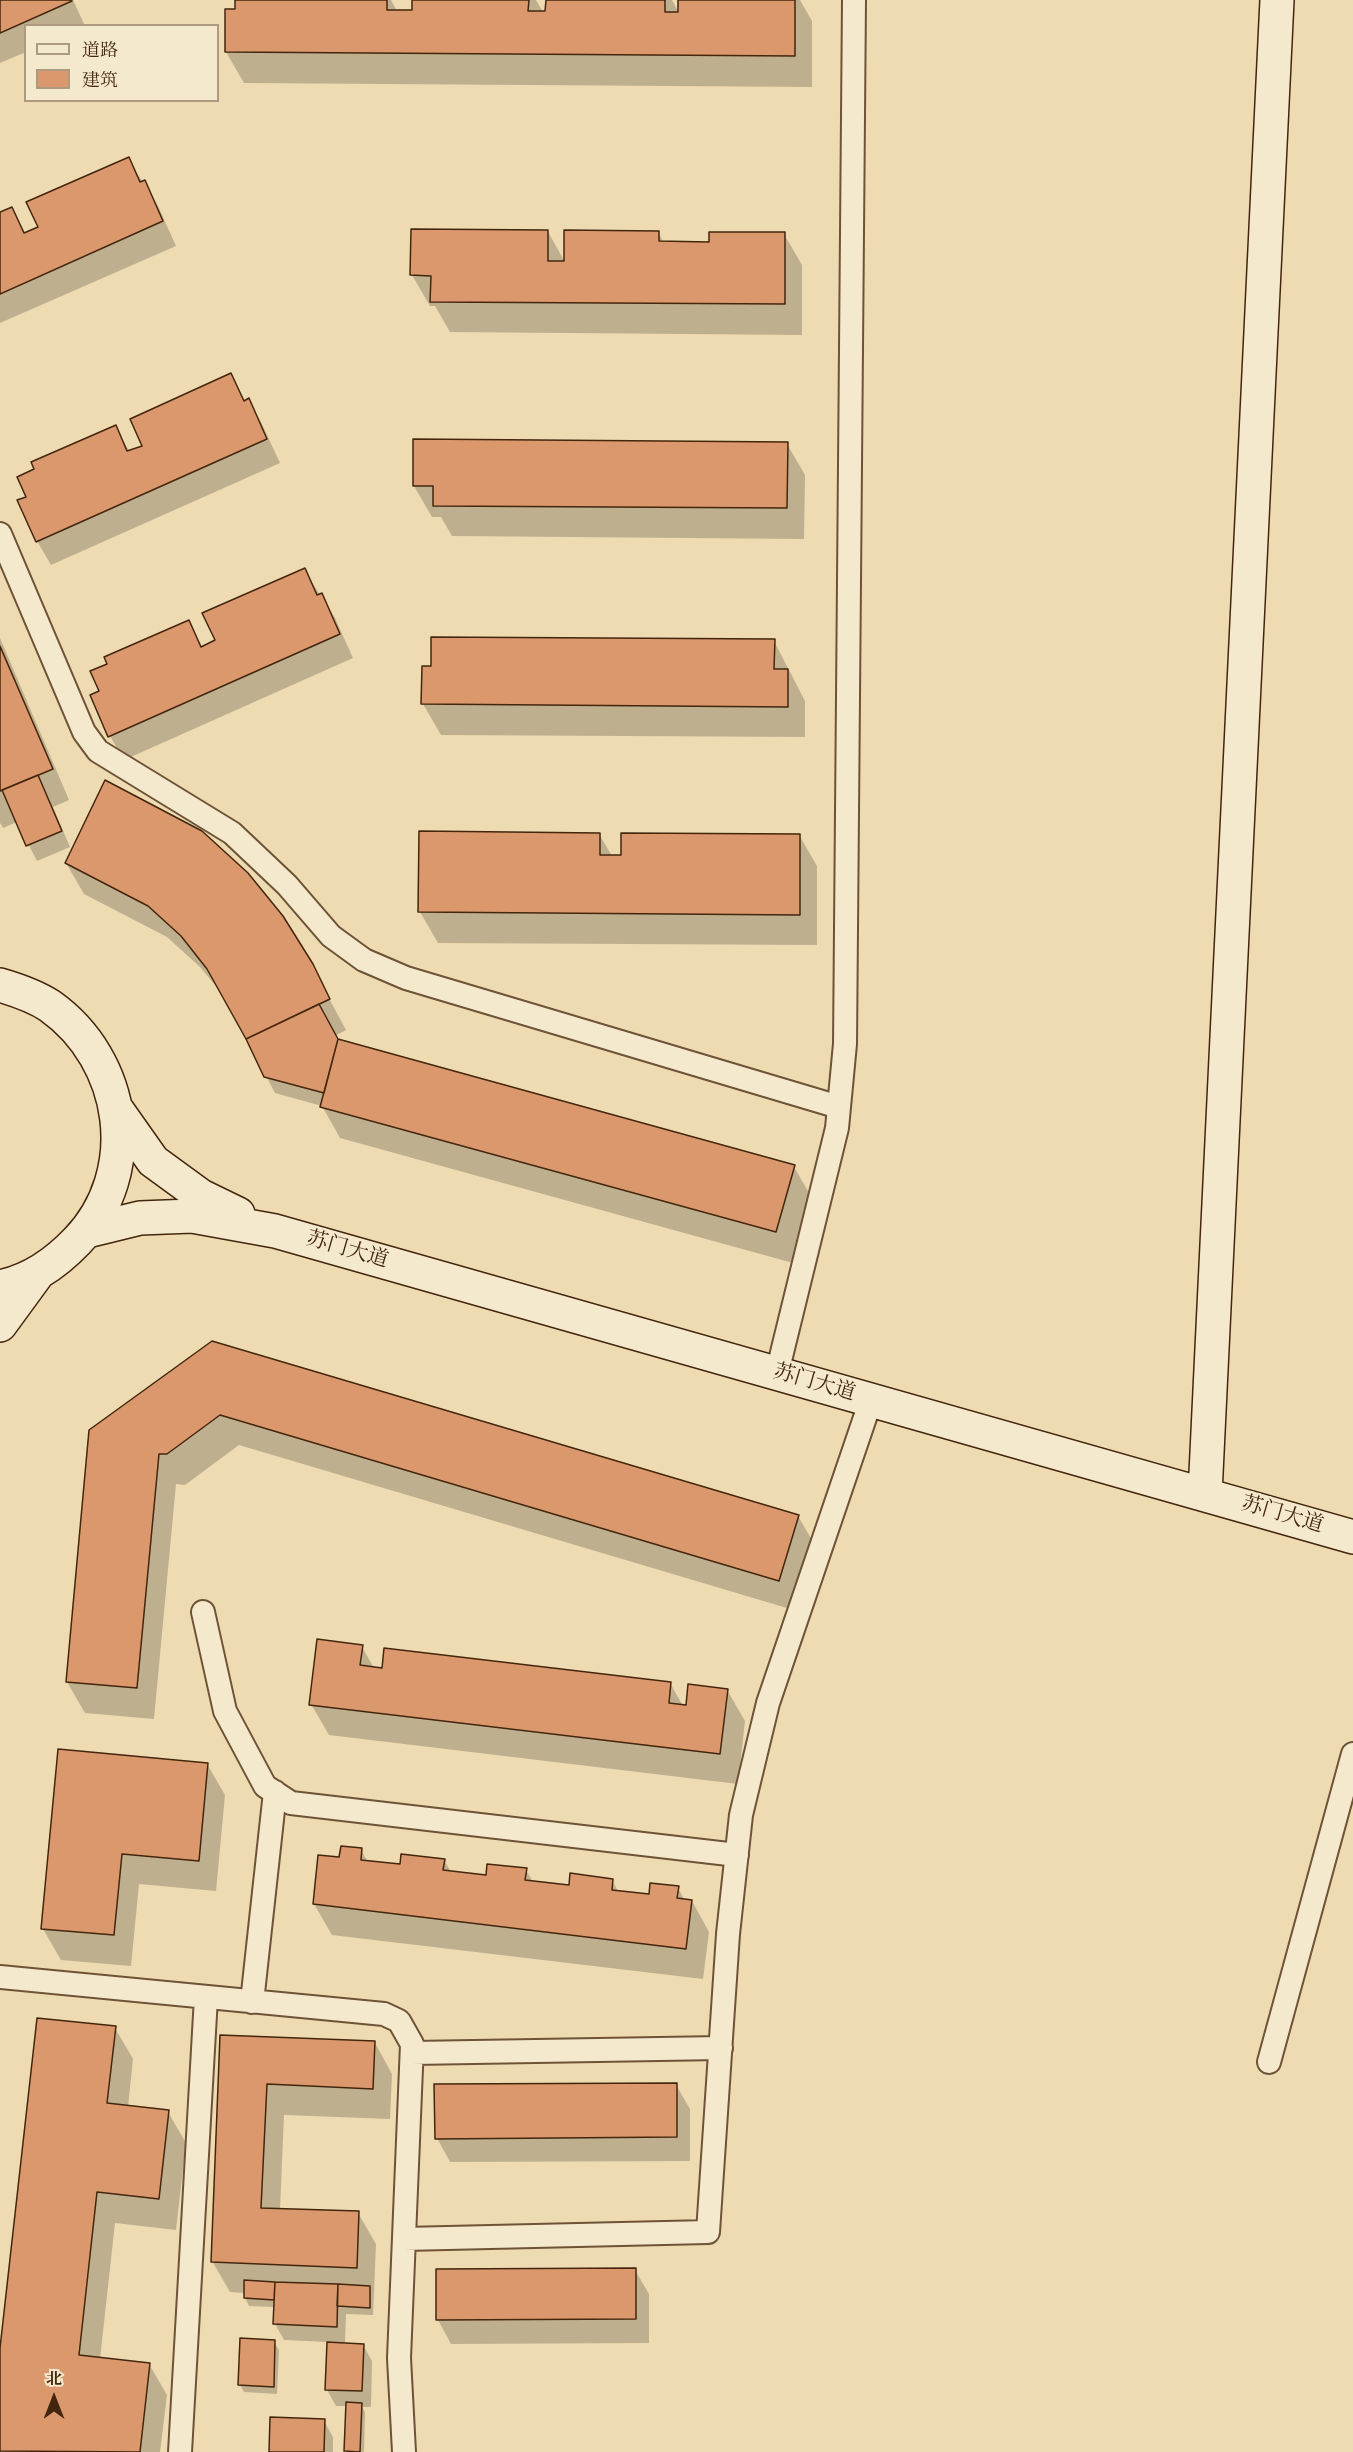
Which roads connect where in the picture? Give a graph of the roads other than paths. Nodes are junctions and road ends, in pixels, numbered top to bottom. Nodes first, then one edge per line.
1 (854, 0) edge
2 (1277, 0) edge
3 (0, 534) edge
4 (7, 984) edge
5 (839, 1107) junction
6 (117, 1110) junction
7 (87, 1231) junction
8 (275, 1231) junction
9 (38, 1273) junction
10 (0, 1287) edge
11 (0, 1324) edge
12 (777, 1373) junction
13 (871, 1400) junction
14 (1205, 1494) junction
15 (1353, 1537) edge
16 (203, 1612) dead end
17 (1353, 1754) edge
18 (275, 1792) junction
19 (737, 1855) junction
20 (0, 1977) edge
21 (206, 1997) junction
22 (252, 2002) junction
23 (722, 2048) junction
24 (412, 2053) junction
25 (1269, 2062) dead end
26 (404, 2239) junction
27 (180, 2452) edge
28 (404, 2452) edge

1 - 5 lane
2 - 14 main road
3 - 5 lane
4 - 6 main road
5 - 12 lane
6 - 7 main road
6 - 8 main road
7 - 8 main road
7 - 9 main road
8 - 12 main road, 苏门大道
9 - 10 main road
9 - 11 main road
12 - 13 main road, 苏门大道
13 - 14 main road, 苏门大道
13 - 19 lane
14 - 15 main road, 苏门大道
16 - 18 lane
17 - 25 lane
18 - 19 lane
18 - 22 lane
19 - 23 lane
20 - 21 lane
21 - 22 lane
21 - 27 lane
22 - 24 lane
23 - 24 lane
23 - 26 lane
24 - 26 lane
26 - 28 lane

